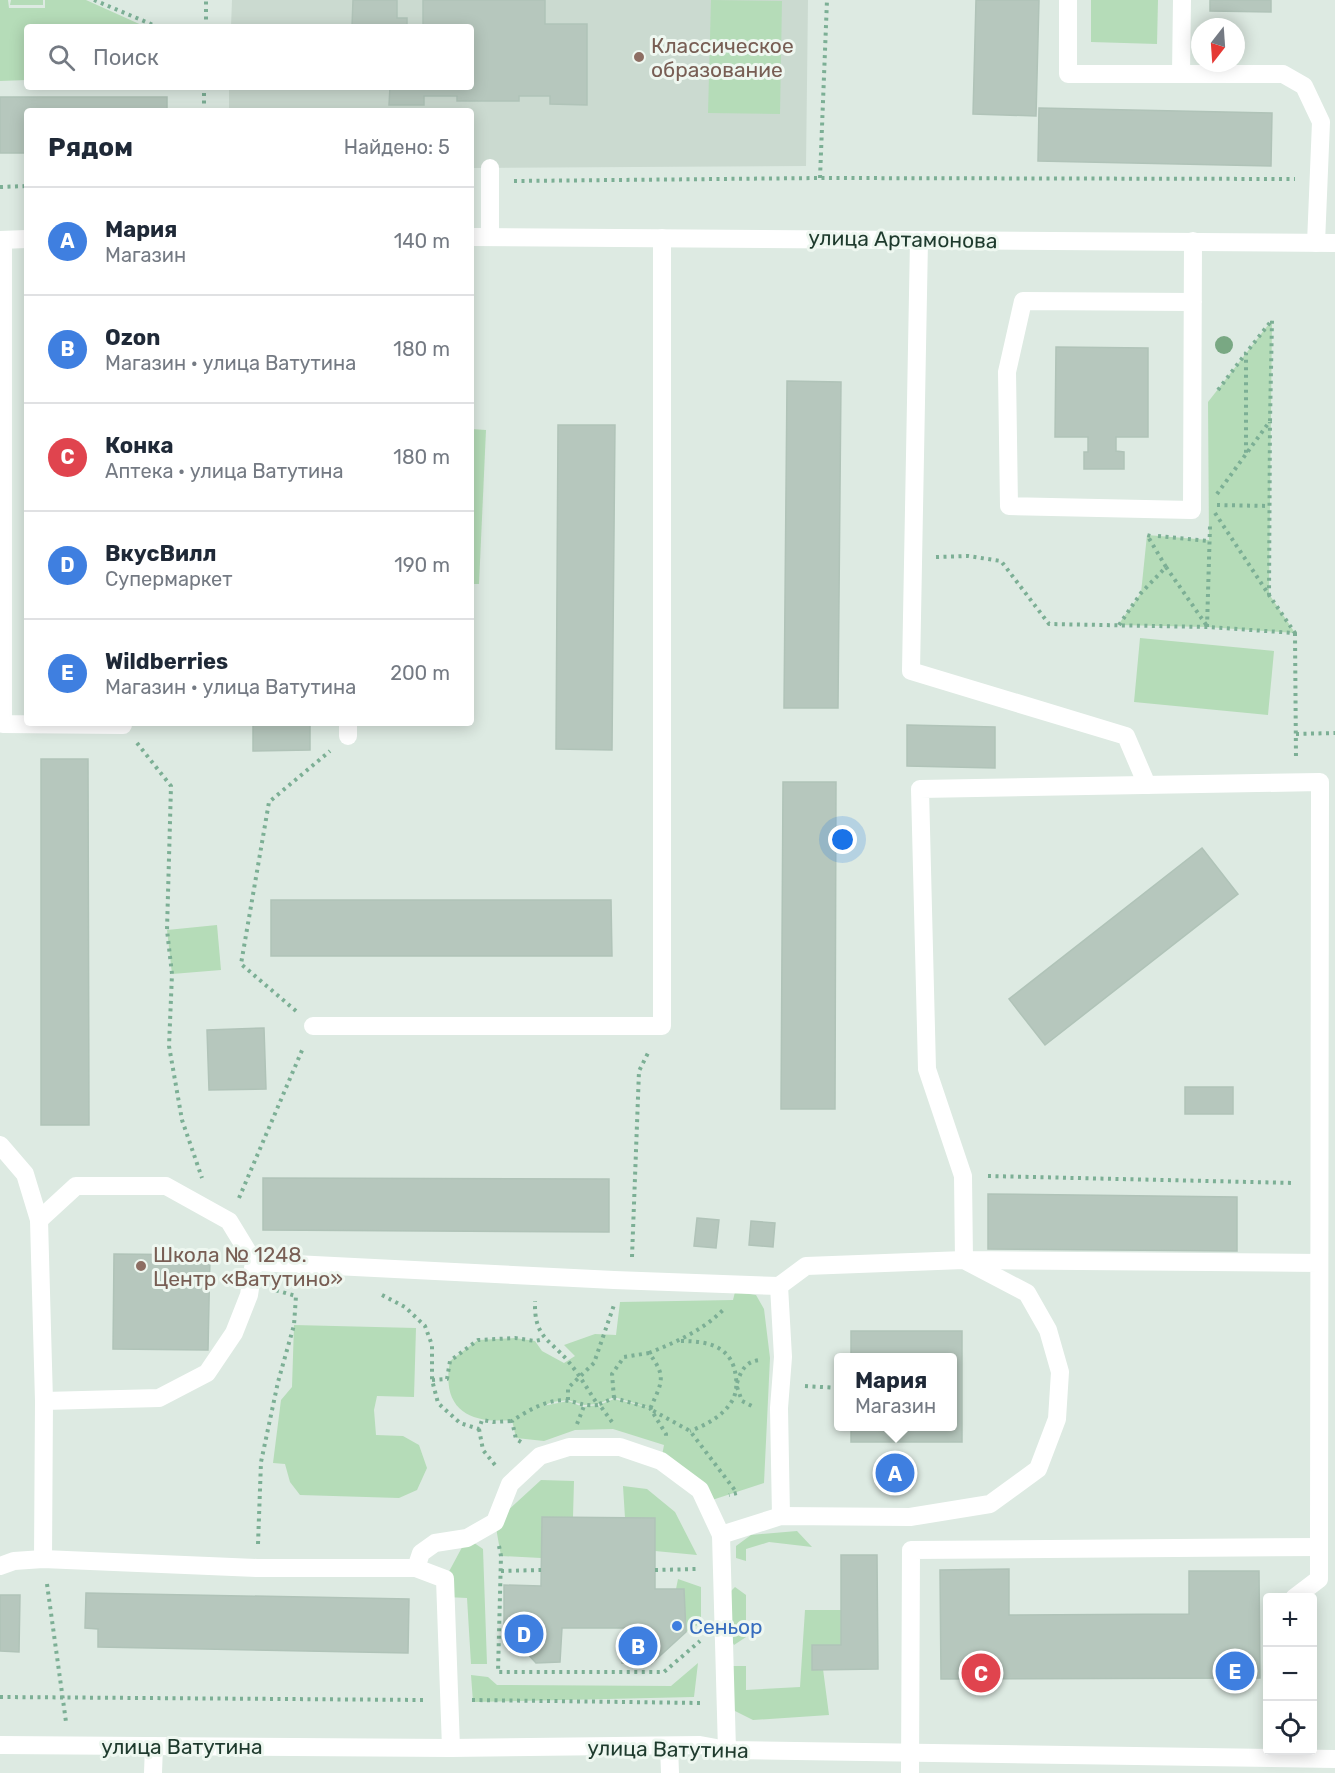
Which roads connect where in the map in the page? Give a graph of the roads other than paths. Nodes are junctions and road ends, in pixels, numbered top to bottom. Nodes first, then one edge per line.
1 (1068, 0) edge
2 (1182, 0) edge
3 (1181, 74) junction
4 (490, 175) road end
5 (474, 237) edge
6 (490, 237) junction
7 (662, 238) junction
8 (24, 239) edge
9 (2, 240) edge
10 (919, 240) junction
11 (1193, 241) junction
12 (1316, 243) junction
13 (1335, 243) edge
14 (1193, 302) junction
15 (2, 425) edge
16 (24, 724) edge
17 (1147, 785) junction
18 (313, 1026) road end
19 (0, 1145) edge
20 (39, 1220) junction
21 (964, 1260) junction
22 (254, 1262) junction
23 (1320, 1263) junction
24 (778, 1286) junction
25 (44, 1401) junction
26 (781, 1516) junction
27 (910, 1517) junction
28 (721, 1535) junction
29 (1319, 1547) junction
30 (911, 1550) junction
31 (43, 1559) junction
32 (0, 1566) edge
33 (416, 1568) junction
34 (1327, 1579) edge
35 (1303, 1593) edge
36 (0, 1745) edge
37 (154, 1746) junction
38 (669, 1746) junction
39 (451, 1748) junction
40 (728, 1750) junction
41 (910, 1753) junction
42 (1335, 1759) edge
43 (1284, 1761) edge
44 (153, 1773) edge
45 (670, 1773) edge
46 (910, 1773) edge

1 - 3 street
2 - 3 street
3 - 12 street
4 - 6 street
5 - 6 street, улица Артамонова
6 - 7 street, улица Артамонова
7 - 10 street, улица Артамонова
7 - 18 street
8 - 9 street
9 - 15 street
10 - 11 street, улица Артамонова
10 - 17 street
11 - 12 street, улица Артамонова
11 - 14 street
12 - 13 street, улица Артамонова
14 - 14 street
15 - 16 street
17 - 21 street
17 - 23 street
19 - 20 street
20 - 22 street
20 - 25 street
21 - 23 street
21 - 24 street
21 - 27 street
22 - 24 street
22 - 25 street
23 - 29 street
24 - 26 street
25 - 31 street
26 - 27 street
26 - 28 street
27 - 30 street
28 - 33 street
28 - 40 street
29 - 30 street
29 - 34 street
30 - 41 street
31 - 32 street
31 - 33 street
33 - 39 street
34 - 35 street
36 - 37 street, улица Ватутина
37 - 39 street, улица Ватутина
37 - 44 street
38 - 39 street, улица Ватутина
38 - 40 street, улица Ватутина
38 - 45 street
40 - 41 street, улица Ватутина
41 - 43 street, улица Ватутина
41 - 46 street
42 - 43 street, улица Ватутина

